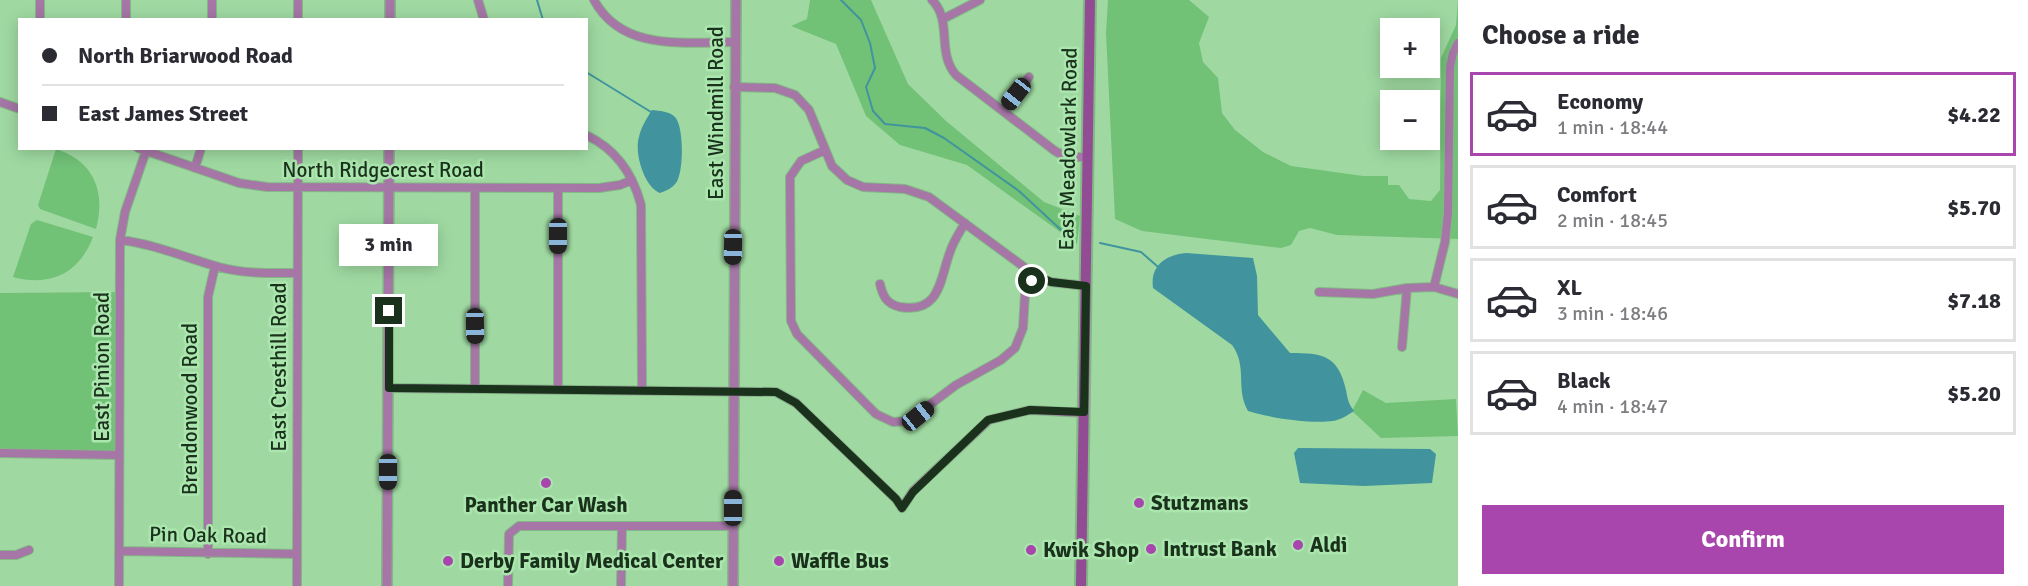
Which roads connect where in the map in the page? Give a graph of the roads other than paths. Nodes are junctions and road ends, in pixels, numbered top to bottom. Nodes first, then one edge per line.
1 (40, 0) edge
2 (126, 0) edge
3 (212, 0) edge
4 (298, 0) edge
5 (390, 0) edge
6 (478, 0) edge
7 (594, 0) edge
8 (736, 0) edge
9 (932, 0) edge
10 (980, 0) edge
11 (1090, 0) edge
12 (40, 18) edge
13 (126, 18) edge
14 (212, 18) edge
15 (298, 18) edge
16 (390, 18) edge
17 (483, 18) edge
18 (943, 19) junction
19 (734, 42) junction
20 (1458, 43) edge
21 (1029, 77) dead end
22 (734, 87) junction
23 (0, 102) edge
24 (18, 108) edge
25 (1003, 111) junction
26 (588, 136) edge
27 (142, 150) edge
28 (200, 150) edge
29 (298, 150) edge
30 (389, 150) edge
31 (825, 150) junction
32 (1088, 157) junction
33 (195, 168) junction
34 (632, 180) junction
35 (298, 188) junction
36 (389, 188) junction
37 (475, 188) junction
38 (558, 188) junction
39 (965, 223) junction
40 (120, 240) junction
41 (215, 266) junction
42 (297, 273) junction
43 (1035, 275) junction
44 (880, 284) dead end
45 (1086, 286) junction
46 (1434, 287) junction
47 (1407, 288) junction
48 (1319, 292) dead end
49 (1458, 294) edge
50 (1402, 347) dead end
51 (389, 388) junction
52 (475, 388) junction
53 (558, 388) junction
54 (642, 388) junction
55 (733, 390) junction
56 (1084, 412) junction
57 (0, 453) edge
58 (119, 455) junction
59 (621, 526) junction
60 (733, 526) junction
61 (29, 550) dead end
62 (120, 551) junction
63 (208, 554) junction
64 (297, 554) junction
65 (0, 555) edge
66 (119, 586) edge
67 (297, 586) edge
68 (387, 586) edge
69 (508, 586) edge
70 (621, 586) edge
71 (733, 586) edge
72 (1081, 586) edge

1 - 12 street
2 - 13 street
3 - 14 street
4 - 15 street
5 - 16 street
6 - 17 street
7 - 19 street
8 - 19 street, East Windmill Road
9 - 18 street
10 - 18 street
11 - 32 main road, East Meadowlark Road
18 - 25 street
19 - 22 street, East Windmill Road
20 - 46 street
21 - 25 street
22 - 31 street
22 - 55 street, East Windmill Road
23 - 24 street
25 - 32 street
26 - 34 street
27 - 33 street, North Ridgecrest Road
27 - 40 street, East Pinion Road
28 - 33 street
29 - 35 street, East Cresthill Road
30 - 36 street
31 - 39 street
31 - 43 street
32 - 45 main road, East Meadowlark Road
33 - 35 street, North Ridgecrest Road
34 - 38 street, North Ridgecrest Road
34 - 54 street
35 - 36 street, North Ridgecrest Road
35 - 42 street, East Cresthill Road
36 - 37 street, North Ridgecrest Road
36 - 51 street
37 - 38 street, North Ridgecrest Road
37 - 52 street
38 - 53 street
39 - 43 street
39 - 44 street
40 - 41 street
40 - 58 street, East Pinion Road
41 - 42 street
41 - 63 street, Brendonwood Road
42 - 64 street, East Cresthill Road
43 - 45 street
45 - 56 main road, East Meadowlark Road
46 - 47 street
46 - 49 street
47 - 48 street
47 - 50 street
51 - 52 street
51 - 68 street
52 - 53 street
53 - 54 street
54 - 55 street
55 - 56 street
55 - 60 street, East Windmill Road
56 - 72 main road, East Meadowlark Road
57 - 58 street
58 - 62 street, East Pinion Road
59 - 60 street
59 - 69 street
59 - 70 street
60 - 71 street, East Windmill Road
61 - 65 street
62 - 63 street, Pin Oak Road
62 - 66 street, East Pinion Road
63 - 64 street, Pin Oak Road
64 - 67 street, East Cresthill Road

